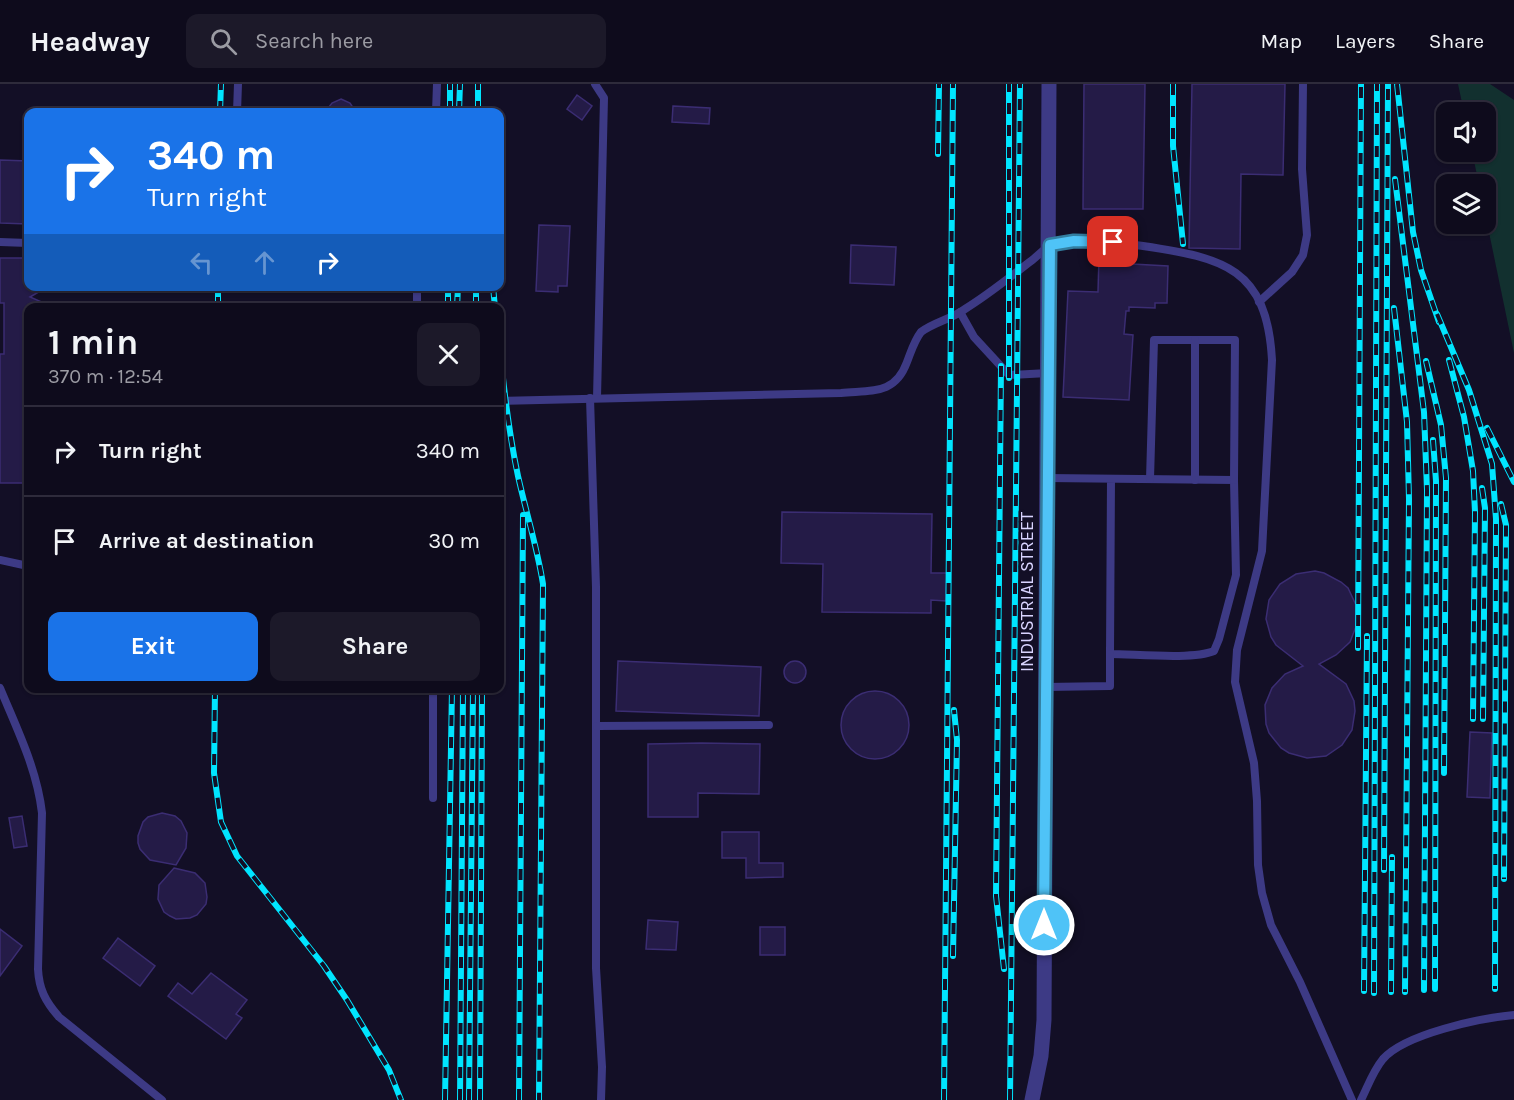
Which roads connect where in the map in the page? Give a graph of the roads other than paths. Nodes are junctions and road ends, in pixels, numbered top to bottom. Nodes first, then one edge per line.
1 (238, 84) edge
2 (437, 84) edge
3 (595, 84) edge
4 (1050, 84) edge
5 (1303, 84) edge
6 (237, 108) edge
7 (436, 108) edge
8 (0, 242) edge
9 (24, 243) edge
10 (1050, 245) junction
11 (1259, 302) junction
12 (960, 312) junction
13 (1195, 340) junction
14 (1048, 373) junction
15 (594, 398) junction
16 (504, 401) edge
17 (1047, 478) junction
18 (1111, 479) junction
19 (1150, 479) junction
20 (1195, 480) junction
21 (1234, 480) junction
22 (0, 560) edge
23 (24, 565) edge
24 (1110, 654) junction
25 (1046, 687) junction
26 (0, 688) edge
27 (434, 693) edge
28 (769, 725) dead end
29 (597, 726) junction
30 (433, 798) dead end
31 (1514, 1014) edge
32 (162, 1100) edge
33 (601, 1100) edge
34 (1032, 1100) edge
35 (1352, 1100) edge
36 (1361, 1100) edge

1 - 6 lane
2 - 7 lane
3 - 15 lane
4 - 10 street, INDUSTRIAL STREET
5 - 11 lane
8 - 9 lane
10 - 11 lane
10 - 12 lane
10 - 14 street, INDUSTRIAL STREET
11 - 35 lane
12 - 14 lane
12 - 15 lane
13 - 19 lane
13 - 20 lane
13 - 21 lane
14 - 17 street, INDUSTRIAL STREET
15 - 16 lane
15 - 29 lane
17 - 18 lane
17 - 25 street, INDUSTRIAL STREET
18 - 19 lane
18 - 24 lane
19 - 20 lane
20 - 21 lane
21 - 24 lane
22 - 23 lane
24 - 25 lane
25 - 34 street, INDUSTRIAL STREET
26 - 32 lane
27 - 30 lane
28 - 29 lane
29 - 33 lane
31 - 36 lane

